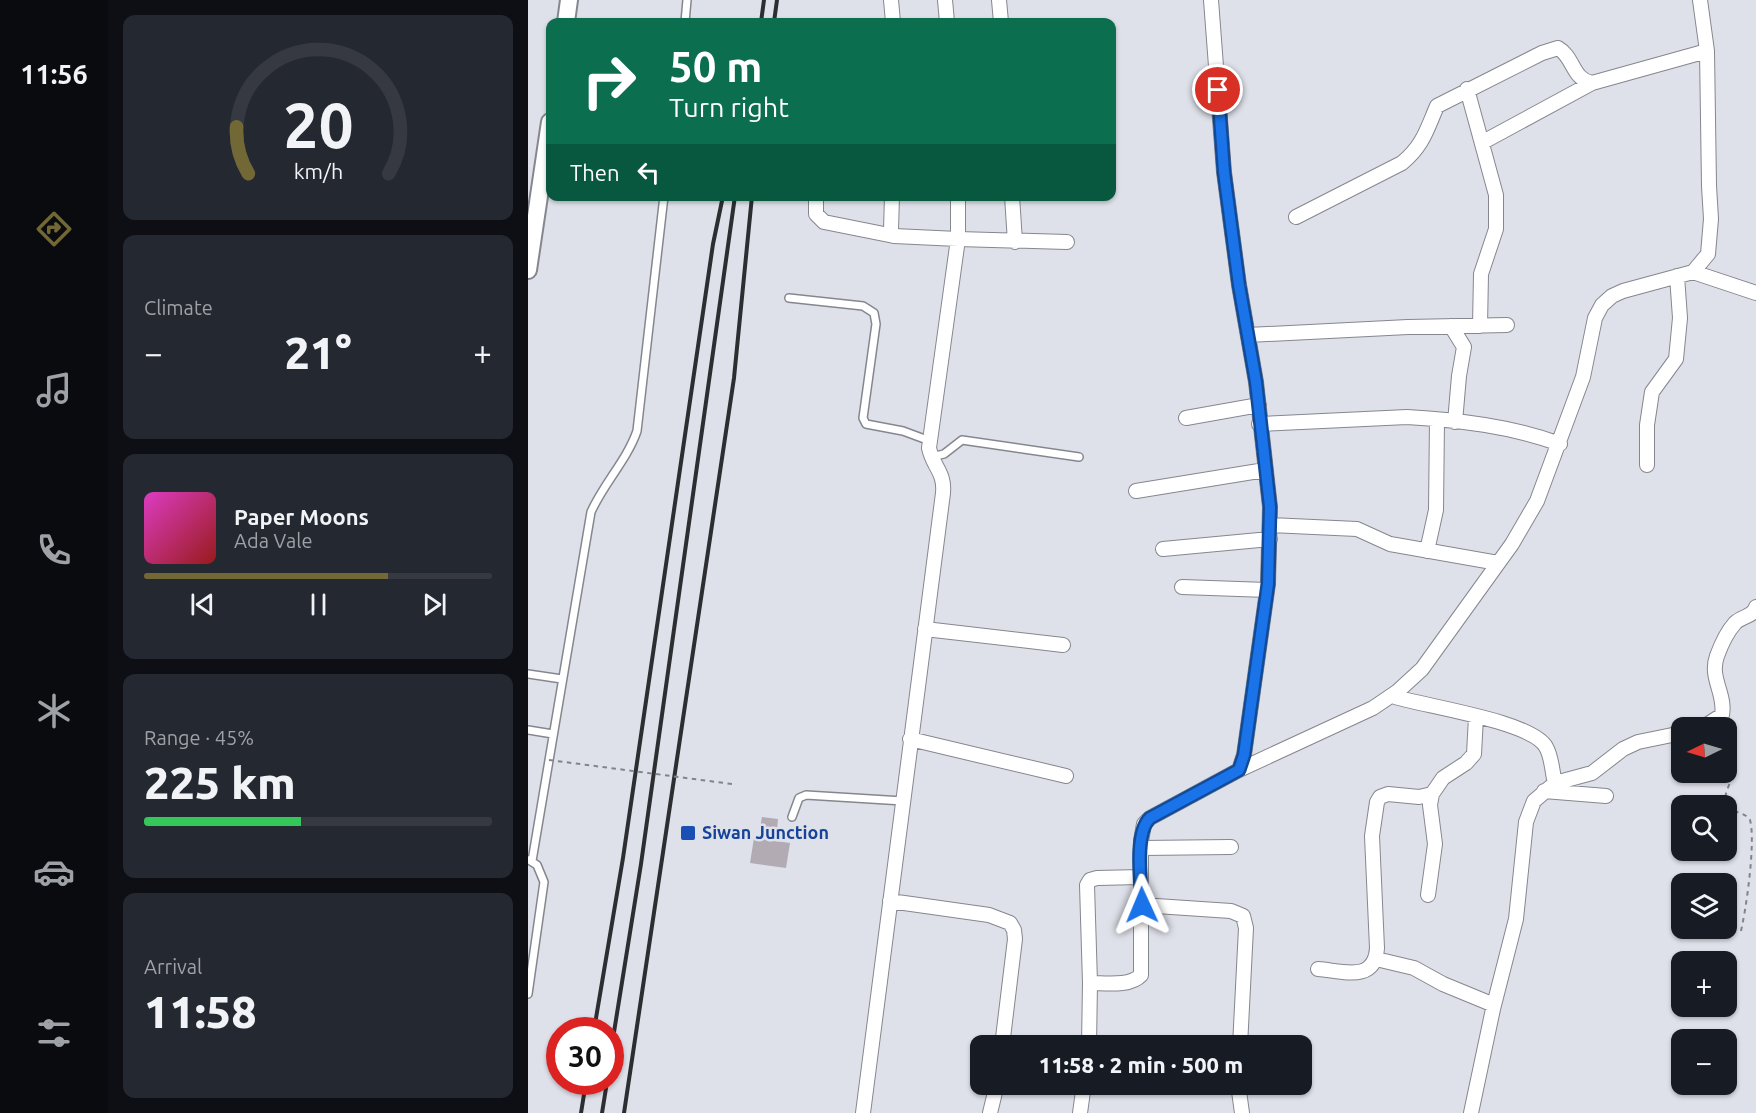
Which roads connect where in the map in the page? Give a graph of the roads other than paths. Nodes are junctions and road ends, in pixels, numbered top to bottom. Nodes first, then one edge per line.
1 (569, 0) edge
2 (687, 0) edge
3 (891, 0) edge
4 (945, 0) edge
5 (999, 0) edge
6 (1211, 0) edge
7 (1700, 0) edge
8 (567, 18) edge
9 (685, 18) edge
10 (892, 18) edge
11 (947, 18) edge
12 (1001, 18) edge
13 (1707, 51) junction
14 (1592, 83) junction
15 (1467, 89) junction
16 (1483, 141) junction
17 (546, 145) edge
18 (663, 201) edge
19 (816, 201) edge
20 (892, 201) edge
21 (958, 201) edge
22 (1012, 201) edge
23 (1296, 217) dead end
24 (894, 236) junction
25 (530, 238) edge
26 (958, 239) junction
27 (1015, 242) junction
28 (1067, 242) dead end
29 (528, 270) edge
30 (1693, 272) junction
31 (1677, 276) junction
32 (1756, 293) edge
33 (789, 298) dead end
34 (1451, 326) junction
35 (1480, 326) junction
36 (1506, 326) dead end
37 (1248, 335) junction
38 (1259, 405) junction
39 (1186, 418) dead end
40 (1437, 420) junction
41 (1455, 422) junction
42 (1259, 424) junction
43 (930, 441) junction
44 (1560, 444) junction
45 (931, 457) junction
46 (1079, 457) dead end
47 (1647, 465) dead end
48 (1265, 470) junction
49 (1136, 491) dead end
50 (1270, 532) junction
51 (1164, 549) dead end
52 (1427, 551) junction
53 (1498, 563) junction
54 (1182, 587) dead end
55 (1267, 590) junction
56 (1756, 607) edge
57 (925, 629) junction
58 (1063, 645) dead end
59 (528, 674) edge
60 (561, 679) junction
61 (1392, 696) junction
62 (1476, 717) junction
63 (1719, 717) edge
64 (528, 730) edge
65 (553, 734) junction
66 (1671, 735) edge
67 (910, 739) junction
68 (1239, 770) junction
69 (1066, 776) dead end
70 (1549, 787) junction
71 (1432, 794) junction
72 (1606, 796) dead end
73 (903, 801) junction
74 (792, 817) dead end
75 (1231, 847) dead end
76 (1141, 849) junction
77 (530, 860) edge
78 (1141, 877) junction
79 (1428, 895) dead end
80 (890, 901) junction
81 (1142, 905) junction
82 (1376, 959) junction
83 (1318, 969) dead end
84 (1090, 983) junction
85 (528, 994) edge
86 (1494, 1005) junction
87 (1003, 1035) edge
88 (1089, 1035) edge
89 (1241, 1035) edge
90 (994, 1095) edge
91 (1082, 1095) edge
92 (1240, 1095) edge
93 (863, 1113) edge
94 (990, 1113) edge
95 (1080, 1113) edge
96 (1242, 1113) edge
97 (1471, 1113) edge

1 - 8 street
2 - 9 lane
3 - 10 street
4 - 11 street
5 - 12 street
6 - 37 street
7 - 13 street
13 - 14 street
13 - 30 street
14 - 15 street
14 - 16 street
15 - 16 street
15 - 23 street
16 - 35 street
17 - 25 street
18 - 60 lane
19 - 24 street
20 - 24 street
21 - 26 street
22 - 27 street
24 - 26 street
25 - 29 street
26 - 27 street
26 - 43 street
27 - 28 street
30 - 31 street
30 - 32 street
31 - 44 street
31 - 47 street
33 - 43 lane
34 - 35 street
34 - 37 street
34 - 41 street
35 - 36 street
37 - 38 street
38 - 39 street
38 - 42 street
40 - 41 street
40 - 42 street
40 - 52 street
41 - 44 street
42 - 48 street
43 - 45 street
44 - 53 street
45 - 46 lane
45 - 57 street
48 - 49 street
48 - 50 street
50 - 51 street
50 - 52 street
50 - 55 street
52 - 53 street
53 - 61 street
54 - 55 street
55 - 68 street
56 - 63 street
57 - 58 street
57 - 67 street
59 - 60 lane
60 - 65 lane
61 - 62 street
61 - 68 street
62 - 70 street
62 - 71 street
64 - 65 lane
65 - 77 lane
66 - 70 street
67 - 69 street
67 - 73 street
68 - 76 street
70 - 72 street
70 - 86 street
71 - 79 street
71 - 82 street
73 - 74 lane
73 - 80 street
75 - 76 street
76 - 78 street
77 - 85 lane
78 - 81 street
78 - 84 street
80 - 87 street
80 - 93 street
81 - 84 street
81 - 89 street
82 - 83 street
82 - 86 street
84 - 88 street
86 - 97 street
90 - 94 street
91 - 95 street
92 - 96 street

